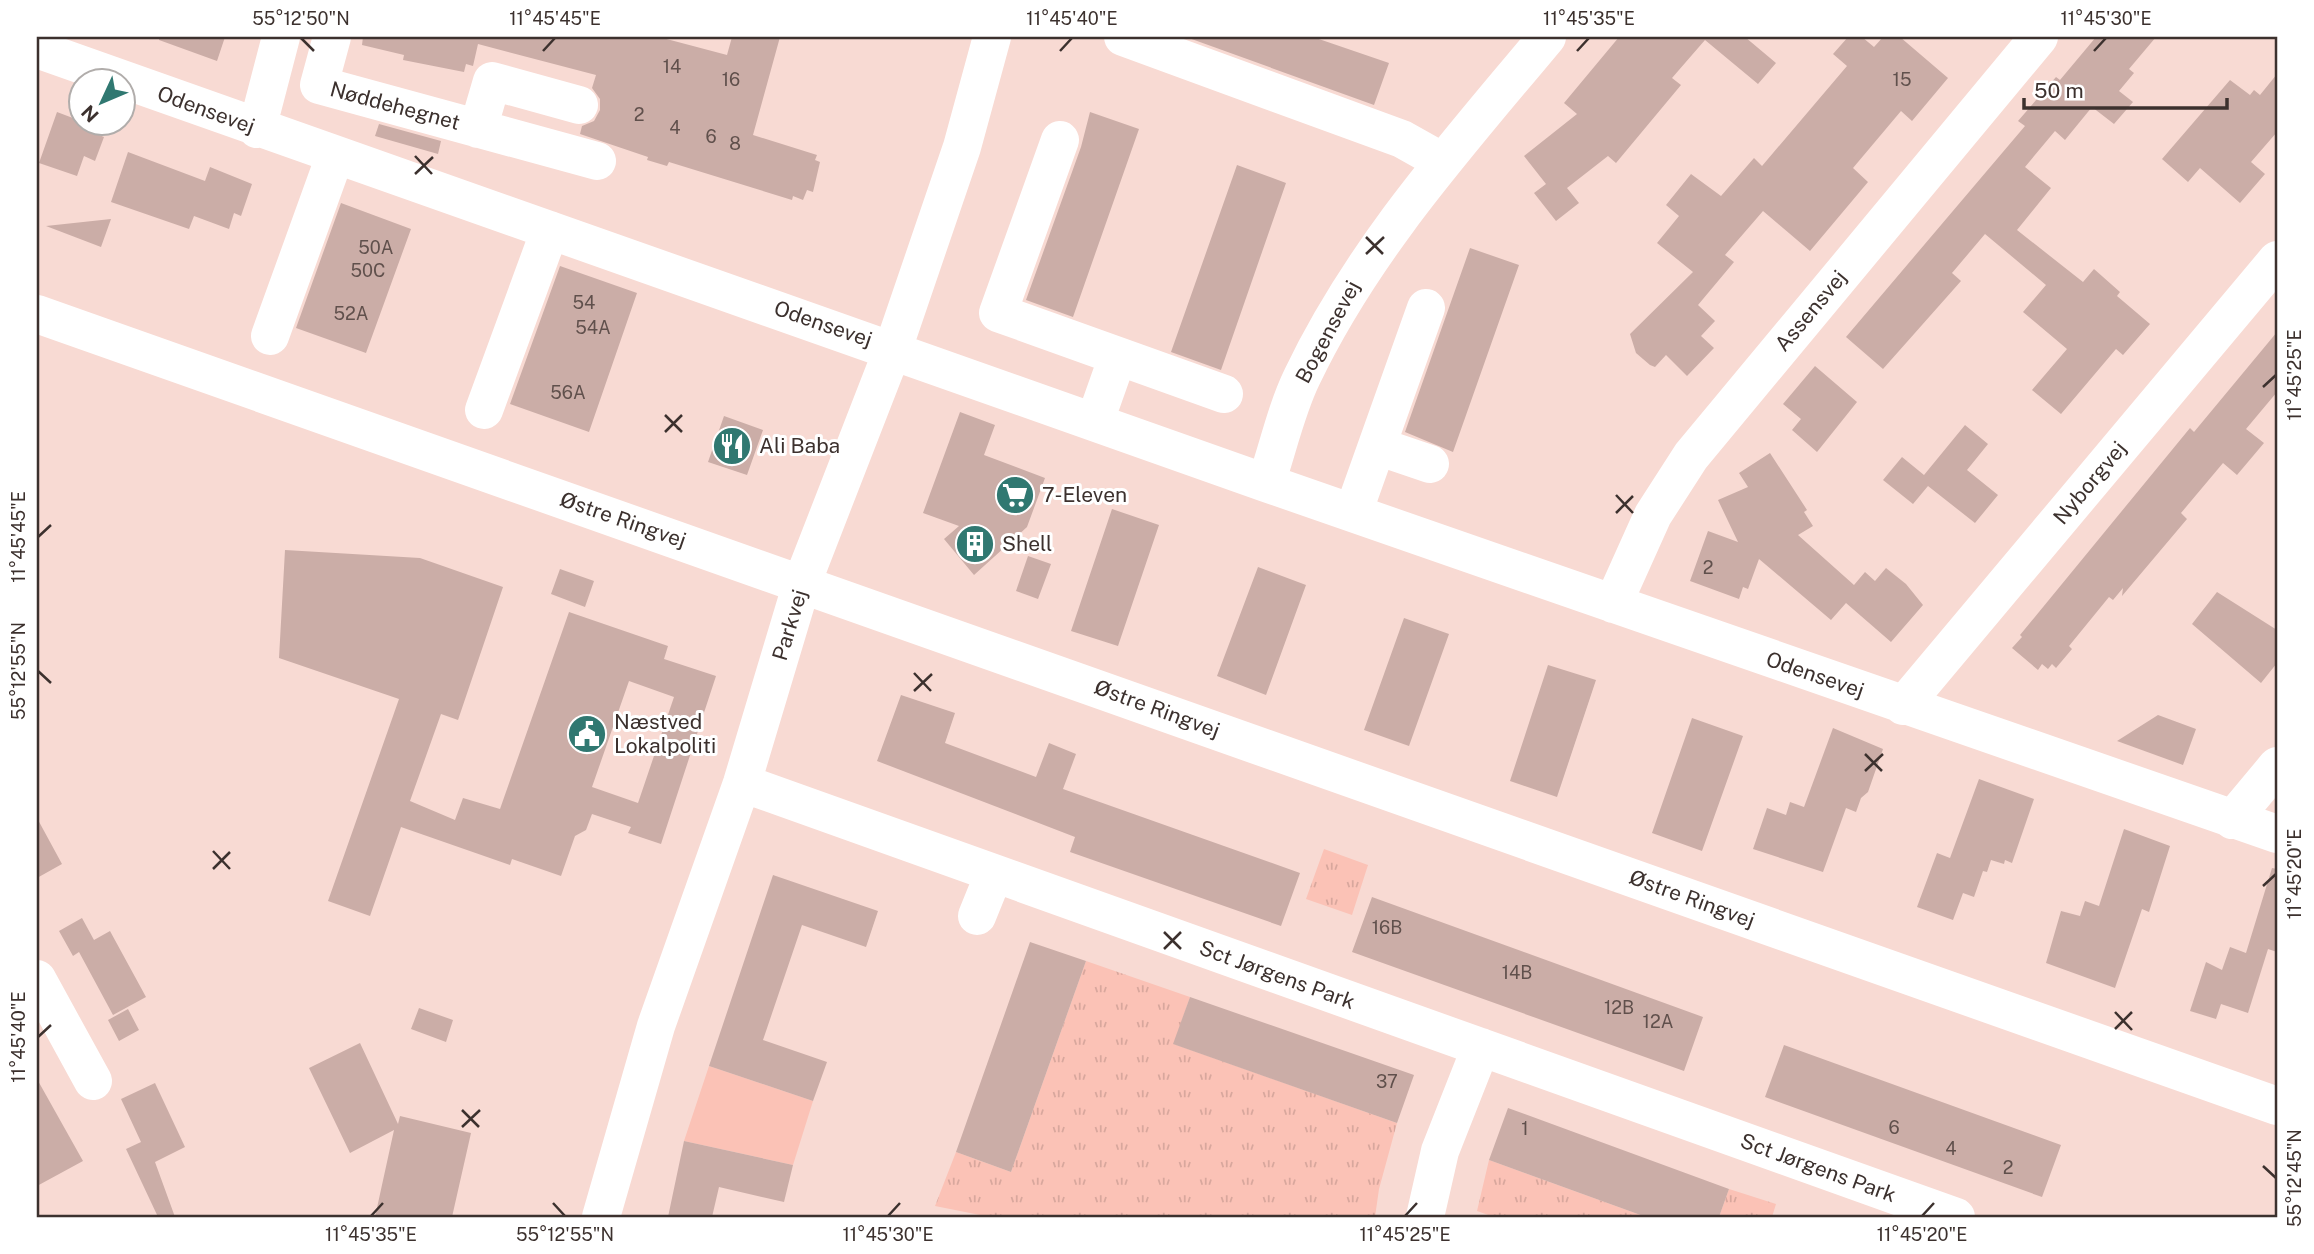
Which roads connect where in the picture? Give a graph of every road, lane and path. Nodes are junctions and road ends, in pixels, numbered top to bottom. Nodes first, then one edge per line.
1 (281, 37) edge
2 (332, 37) edge
3 (992, 37) edge
4 (1123, 37) edge
5 (1547, 37) edge
6 (2039, 37) edge
7 (37, 49) edge
8 (579, 106) dead end
9 (257, 129) junction
10 (478, 129) junction
11 (1060, 140) dead end
12 (335, 156) junction
13 (597, 161) dead end
14 (1443, 162) junction
15 (550, 230) junction
16 (2277, 260) edge
17 (1426, 308) dead end
18 (37, 314) edge
19 (270, 337) dead end
20 (893, 349) junction
21 (1118, 356) junction
22 (1224, 394) dead end
23 (484, 410) dead end
24 (1095, 421) junction
25 (1377, 446) junction
26 (1430, 464) dead end
27 (1266, 483) junction
28 (1353, 513) junction
29 (802, 583) junction
30 (1613, 604) junction
31 (1903, 706) junction
32 (2277, 766) edge
33 (742, 783) junction
34 (2232, 820) junction
35 (2277, 834) edge
36 (994, 874) junction
37 (977, 916) dead end
38 (37, 979) edge
39 (1481, 1047) junction
40 (93, 1081) dead end
41 (2277, 1107) edge
42 (601, 1217) edge
43 (1425, 1217) edge
44 (1956, 1217) edge

1 - 9 street
2 - 10 street, Nøddehegnet
3 - 20 street, Parkvej
4 - 14 street
5 - 14 street, Bogensevej
6 - 30 street, Assensvej
7 - 9 street, Odensevej
8 - 10 street, Nøddehegnet
9 - 12 street, Odensevej
10 - 13 street, Nøddehegnet
11 - 21 street
12 - 15 street, Odensevej
12 - 19 street
14 - 27 street, Bogensevej
15 - 20 street, Odensevej
15 - 23 street
16 - 31 street, Nyborgvej
17 - 25 street
18 - 29 street, Østre Ringvej
20 - 24 street, Odensevej
20 - 29 street, Parkvej
21 - 22 street
21 - 24 street
24 - 27 street, Odensevej
25 - 26 street
25 - 28 street
27 - 28 street, Odensevej
28 - 30 street, Odensevej
29 - 33 street, Parkvej
29 - 41 street, Østre Ringvej
30 - 31 street, Odensevej
31 - 34 street, Odensevej
32 - 34 street
33 - 36 street, Sct Jørgens Park
33 - 42 street, Parkvej
34 - 35 street, Odensevej
36 - 37 street
36 - 39 street, Sct Jørgens Park
38 - 40 street
39 - 43 street
39 - 44 street, Sct Jørgens Park

